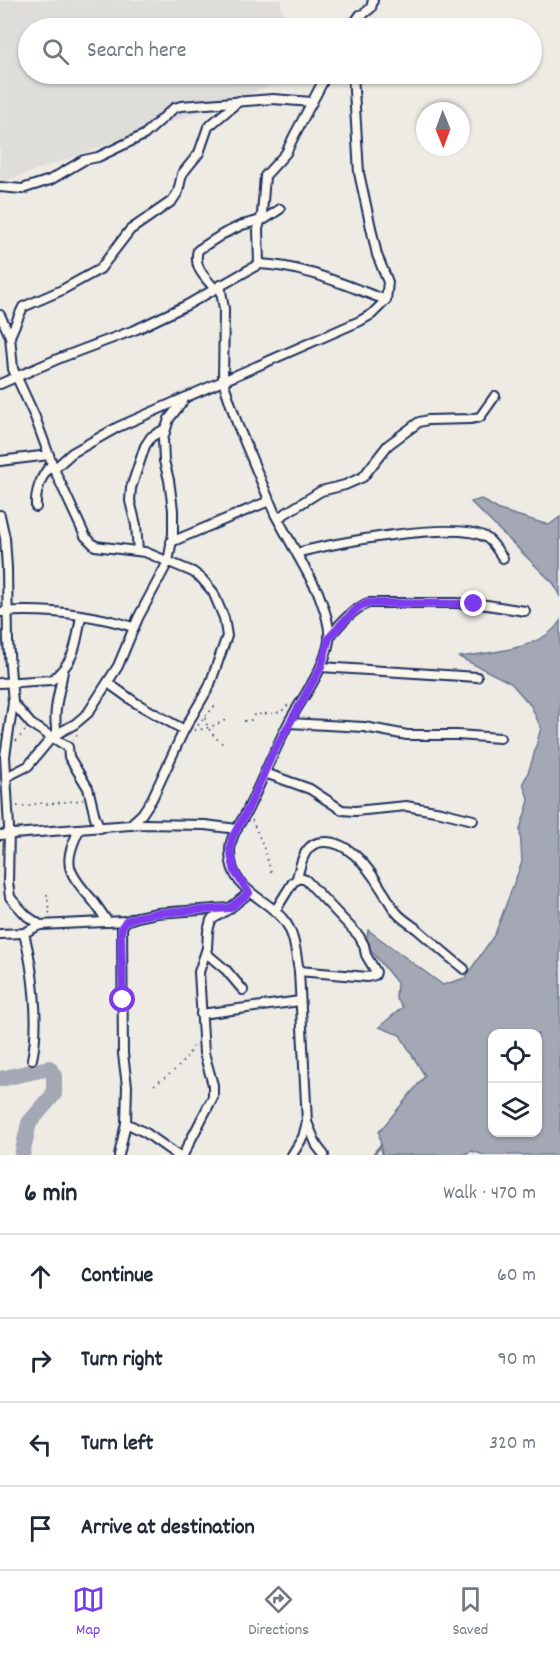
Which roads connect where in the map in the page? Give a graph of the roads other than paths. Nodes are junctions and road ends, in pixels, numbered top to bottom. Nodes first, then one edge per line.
1 (373, 0) edge
2 (365, 12) junction
3 (356, 18) edge
4 (361, 18) edge
5 (322, 84) edge
6 (354, 84) edge
7 (238, 101) junction
8 (312, 102) junction
9 (0, 187) edge
10 (280, 209) dead end
11 (260, 221) junction
12 (259, 264) junction
13 (217, 287) junction
14 (386, 300) junction
15 (0, 315) edge
16 (10, 336) junction
17 (16, 377) junction
18 (223, 381) junction
19 (0, 384) edge
20 (495, 396) dead end
21 (186, 398) junction
22 (165, 429) junction
23 (49, 455) junction
24 (0, 461) edge
25 (53, 467) junction
26 (269, 501) junction
27 (36, 507) dead end
28 (0, 515) edge
29 (278, 518) junction
30 (2, 538) edge
31 (171, 542) junction
32 (138, 551) junction
33 (297, 553) junction
34 (503, 558) dead end
35 (168, 562) junction
36 (525, 611) dead end
37 (4, 612) edge
38 (81, 616) junction
39 (134, 627) junction
40 (329, 638) junction
41 (321, 667) junction
42 (63, 669) junction
43 (477, 677) dead end
44 (11, 682) junction
45 (0, 683) edge
46 (108, 683) junction
47 (12, 703) junction
48 (289, 723) junction
49 (184, 730) junction
50 (55, 735) junction
51 (500, 738) dead end
52 (265, 772) junction
53 (6, 777) junction
54 (7, 805) edge
55 (473, 820) dead end
56 (130, 824) junction
57 (100, 828) junction
58 (79, 830) junction
59 (237, 830) junction
60 (4, 836) edge
61 (297, 878) junction
62 (249, 893) junction
63 (230, 908) junction
64 (275, 911) junction
65 (126, 921) junction
66 (108, 922) junction
67 (40, 925) junction
68 (24, 933) junction
69 (0, 934) edge
70 (206, 953) junction
71 (464, 969) dead end
72 (299, 971) junction
73 (243, 990) dead end
74 (300, 1001) junction
75 (201, 1014) junction
76 (32, 1059) dead end
77 (307, 1122) junction
78 (126, 1123) junction
79 (119, 1155) edge
80 (177, 1155) edge
81 (183, 1155) edge
82 (292, 1155) edge
83 (324, 1155) edge

1 - 2 street
2 - 3 street
2 - 4 street
5 - 8 street
6 - 14 street
7 - 8 street
7 - 9 street
7 - 16 street
8 - 11 street
10 - 11 street
11 - 12 street
11 - 13 street
12 - 13 street
12 - 14 street
13 - 17 street
13 - 18 street
14 - 18 street
15 - 16 street
16 - 17 street
17 - 19 street
17 - 23 street
18 - 21 street
18 - 26 street
20 - 29 street
21 - 22 street
21 - 25 street
22 - 31 street
22 - 32 street
23 - 24 street
23 - 25 street
25 - 27 street
25 - 32 street
26 - 29 street
26 - 31 street
28 - 30 street
29 - 33 street
30 - 37 street
31 - 35 street
32 - 35 street
33 - 34 street
33 - 40 street
35 - 39 street
35 - 49 street
36 - 40 street
37 - 38 street
37 - 44 street
38 - 39 street
38 - 42 street
39 - 46 street
40 - 41 street
41 - 43 street
41 - 48 street
42 - 44 street
42 - 50 street
44 - 45 street
44 - 47 street
46 - 49 street
46 - 50 street
47 - 50 street
47 - 53 street
48 - 51 street
48 - 52 street
49 - 56 street
50 - 53 street
50 - 57 street
52 - 55 street
52 - 59 street
53 - 54 street
54 - 60 street
56 - 57 street
56 - 59 street
57 - 58 street
58 - 60 street
58 - 66 street
59 - 62 street
60 - 67 street
61 - 64 street
61 - 71 street
61 - 72 street
62 - 63 street
62 - 64 street
63 - 65 street
63 - 70 street
64 - 72 street
65 - 66 street
65 - 78 street
66 - 67 street
67 - 68 street
68 - 69 street
68 - 76 street
70 - 73 street
70 - 75 street
72 - 74 street
74 - 75 street
74 - 77 street
75 - 81 street
77 - 82 street
77 - 83 street
78 - 79 street
78 - 80 street

